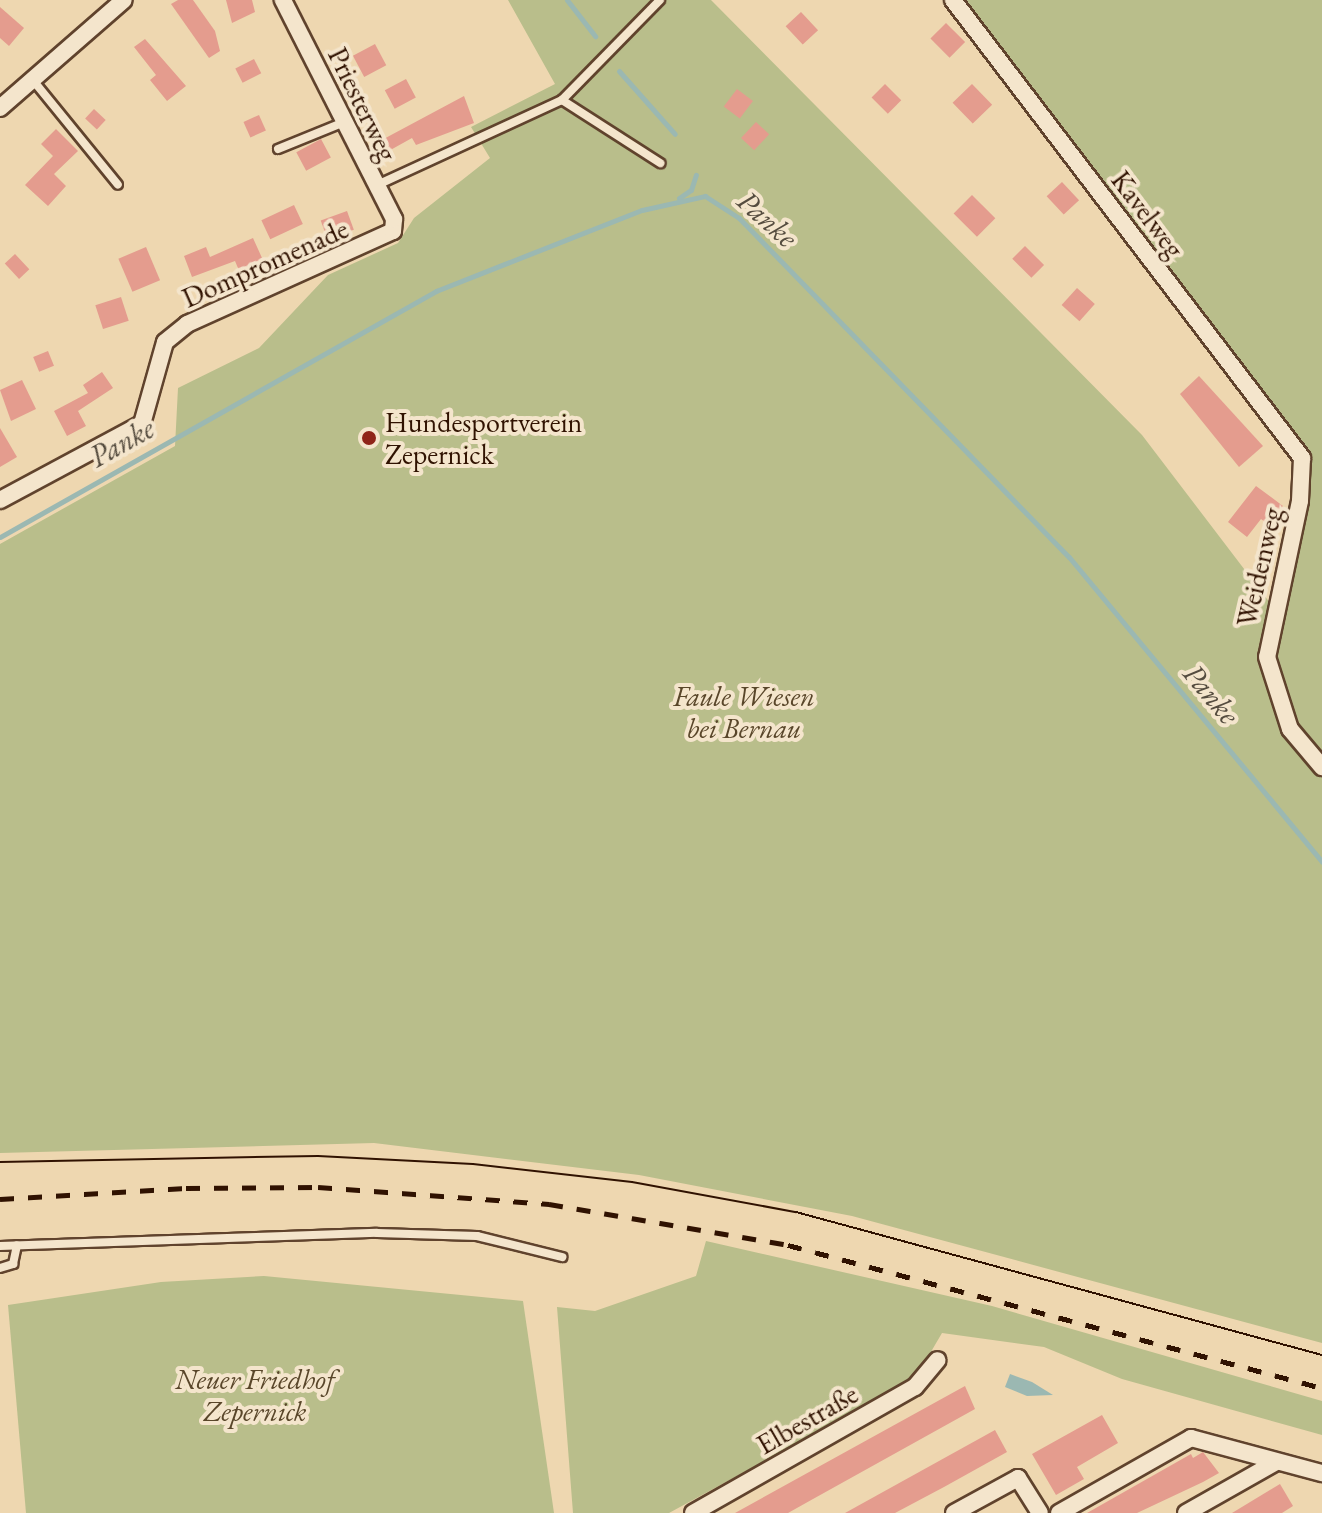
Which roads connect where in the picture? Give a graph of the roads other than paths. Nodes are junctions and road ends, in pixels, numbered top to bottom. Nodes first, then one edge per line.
1 (124, 0) edge
2 (283, 0) edge
3 (660, 0) edge
4 (953, 0) edge
5 (31, 78) junction
6 (562, 100) junction
7 (0, 108) edge
8 (342, 123) junction
9 (278, 149) dead end
10 (660, 163) dead end
11 (118, 185) dead end
12 (375, 186) junction
13 (393, 231) joint
14 (1302, 458) joint
15 (0, 500) edge
16 (1322, 767) edge
17 (17, 1245) junction
18 (0, 1246) edge
19 (562, 1257) dead end
20 (0, 1268) edge
21 (938, 1360) dead end
22 (1276, 1462) junction
23 (1322, 1473) edge
24 (693, 1513) edge
25 (954, 1513) edge
26 (1040, 1513) edge
27 (1059, 1513) edge
28 (1186, 1513) edge

1 - 5 street
2 - 8 street, Priesterweg
3 - 6 lane
4 - 14 street, Kavelweg
5 - 7 street
5 - 11 lane
6 - 10 lane
6 - 12 lane
8 - 9 lane
8 - 12 street, Priesterweg
12 - 13 street, Priesterweg
13 - 15 street, Dompromenade
14 - 16 street, Weidenweg
17 - 18 lane
17 - 19 lane
17 - 20 lane
21 - 24 street, Elbestraße
22 - 23 street
22 - 27 street
22 - 28 street
25 - 26 street

